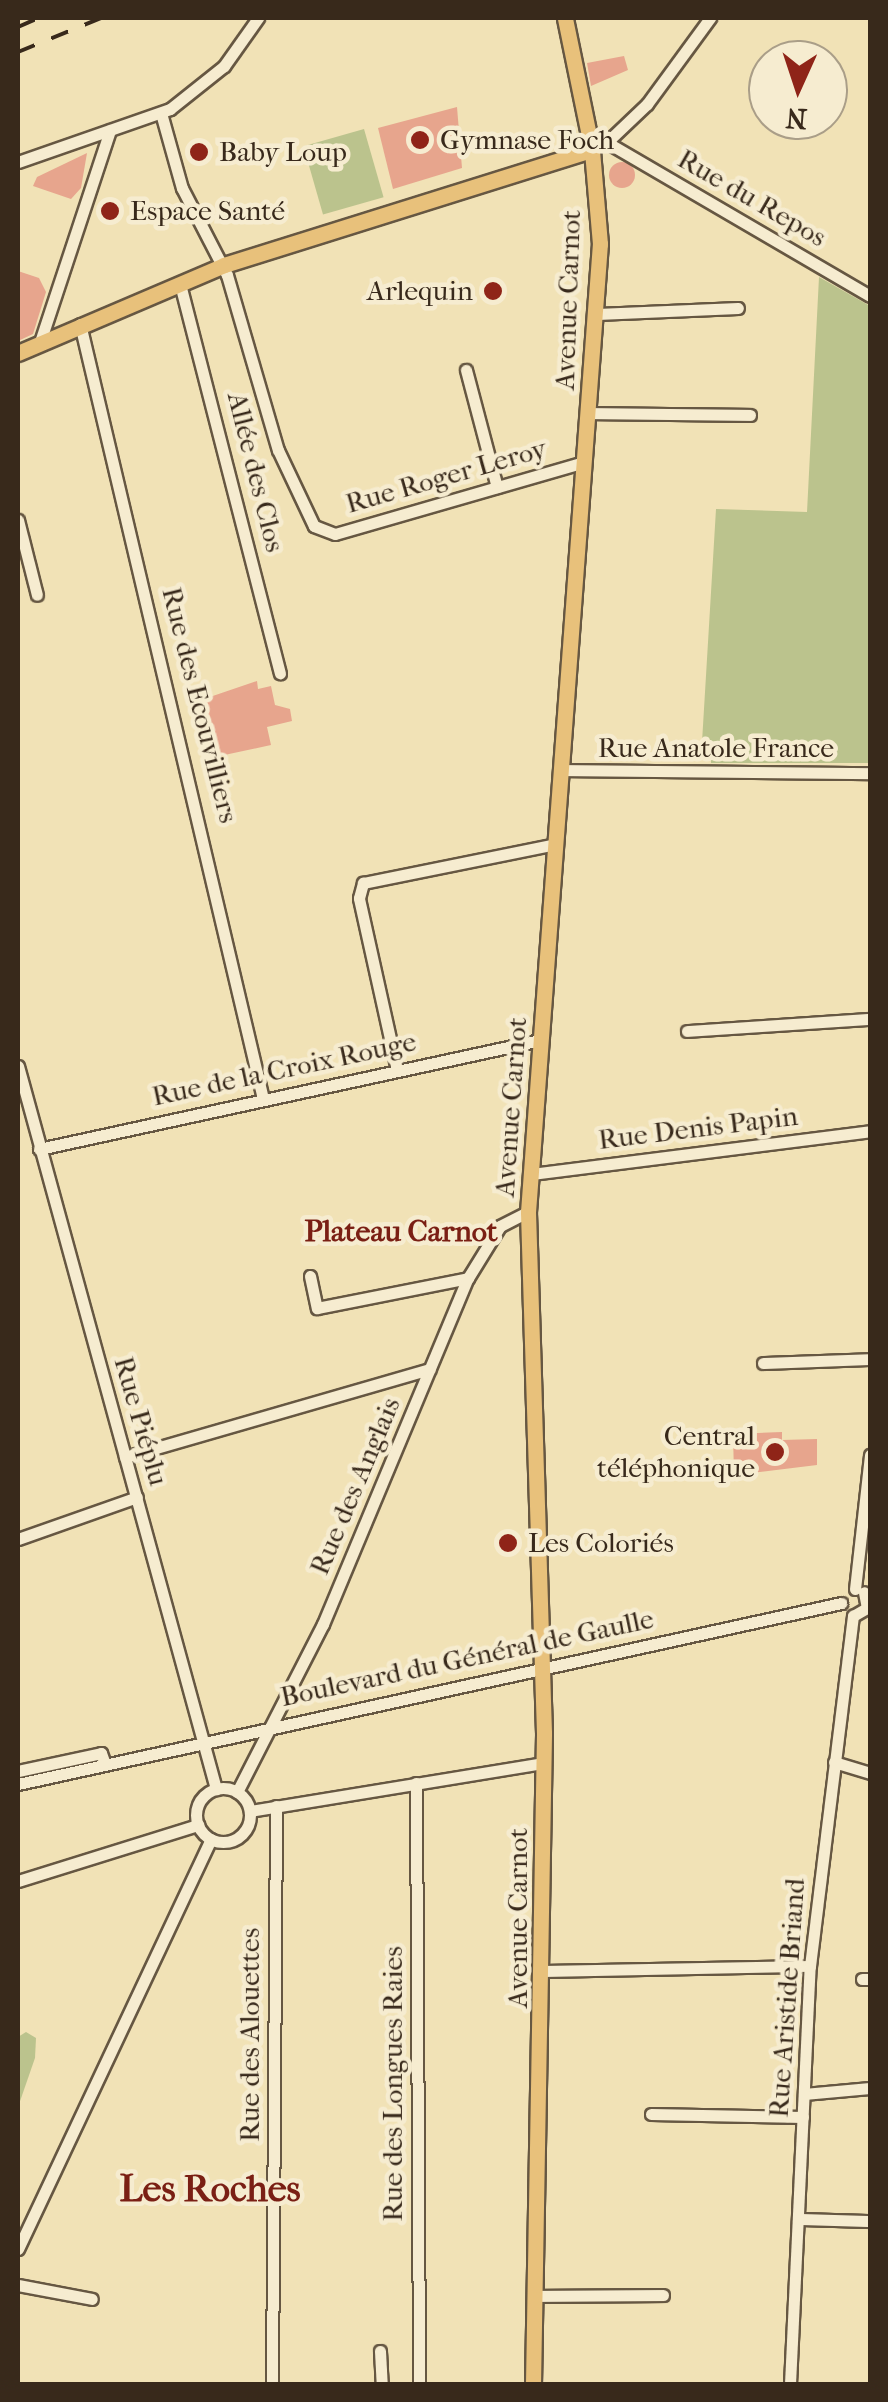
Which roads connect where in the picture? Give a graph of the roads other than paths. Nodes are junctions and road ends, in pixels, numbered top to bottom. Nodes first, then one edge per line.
1 (258, 18) edge
2 (565, 18) edge
3 (710, 18) edge
4 (161, 113) junction
5 (110, 130) junction
6 (608, 143) junction
7 (592, 150) junction
8 (18, 162) edge
9 (224, 265) junction
10 (180, 284) junction
11 (870, 296) edge
12 (738, 308) dead end
13 (597, 314) junction
14 (80, 324) junction
15 (40, 342) junction
16 (18, 352) edge
17 (466, 370) dead end
18 (589, 412) junction
19 (750, 415) dead end
20 (585, 462) junction
21 (497, 487) junction
22 (18, 520) edge
23 (38, 595) dead end
24 (280, 672) dead end
25 (562, 770) junction
26 (870, 773) edge
27 (556, 844) junction
28 (870, 1019) edge
29 (687, 1030) dead end
30 (540, 1040) junction
31 (18, 1066) edge
32 (397, 1070) junction
33 (262, 1100) junction
34 (870, 1132) edge
35 (38, 1149) junction
36 (531, 1174) junction
37 (528, 1212) junction
38 (310, 1276) dead end
39 (468, 1278) junction
40 (870, 1359) edge
41 (763, 1363) dead end
42 (430, 1368) junction
43 (870, 1456) edge
44 (125, 1457) junction
45 (136, 1497) junction
46 (18, 1539) edge
47 (863, 1590) edge
48 (841, 1603) junction
49 (852, 1616) junction
50 (541, 1669) junction
51 (271, 1724) junction
52 (204, 1741) junction
53 (834, 1762) junction
54 (543, 1763) junction
55 (105, 1764) junction
56 (18, 1772) edge
57 (870, 1773) edge
58 (416, 1783) junction
59 (18, 1784) edge
60 (216, 1789) junction
61 (237, 1792) junction
62 (276, 1806) junction
63 (250, 1811) junction
64 (198, 1824) junction
65 (211, 1839) junction
66 (18, 1881) edge
67 (810, 1966) junction
68 (543, 1971) junction
69 (870, 2088) edge
70 (804, 2094) junction
71 (651, 2114) dead end
72 (803, 2117) junction
73 (798, 2220) junction
74 (870, 2220) edge
75 (18, 2249) edge
76 (18, 2285) edge
77 (663, 2295) dead end
78 (533, 2296) junction
79 (92, 2299) dead end
80 (380, 2350) dead end
81 (272, 2384) edge
82 (382, 2384) edge
83 (419, 2384) edge
84 (533, 2384) edge
85 (790, 2384) edge

1 - 4 street
2 - 7 main road, Avenue Carnot
3 - 6 street
4 - 5 street
4 - 9 street
5 - 8 street
5 - 15 street
6 - 7 street
6 - 11 street, Rue du Repos
7 - 9 main road
7 - 13 main road, Avenue Carnot
9 - 10 main road
9 - 21 street, Rue Roger Leroy
10 - 14 main road
10 - 24 street, Allée des Clos
12 - 13 street
13 - 18 main road, Avenue Carnot
14 - 15 main road
14 - 33 street, Rue des Ecouvilliers
15 - 16 main road
17 - 21 street
18 - 19 street
18 - 20 main road, Avenue Carnot
20 - 21 street, Rue Roger Leroy
20 - 25 main road, Avenue Carnot
22 - 23 street
25 - 26 street, Rue Anatole France
25 - 27 main road, Avenue Carnot
27 - 30 main road, Avenue Carnot
27 - 32 street
28 - 29 street
30 - 32 street, Rue de la Croix Rouge
30 - 36 main road, Avenue Carnot
31 - 35 street, Rue Piéplu
32 - 33 street, Rue de la Croix Rouge
33 - 35 street, Rue de la Croix Rouge
34 - 36 street, Rue Denis Papin
35 - 44 street, Rue Piéplu
36 - 37 main road, Avenue Carnot
37 - 39 street, Rue des Anglais
37 - 50 main road, Avenue Carnot
38 - 39 street
39 - 42 street, Rue des Anglais
40 - 41 street
42 - 44 street
42 - 51 street, Rue des Anglais
43 - 47 street
44 - 45 street, Rue Piéplu
45 - 46 street
45 - 52 street, Rue Piéplu
47 - 48 street
47 - 49 street, Rue Aristide Briand
48 - 49 street
48 - 50 street, Boulevard du Général de Gaulle
49 - 53 street, Rue Aristide Briand
50 - 51 street, Boulevard du Général de Gaulle
50 - 54 main road, Avenue Carnot
51 - 52 street, Boulevard du Général de Gaulle
51 - 61 street, Rue des Anglais
52 - 55 street, Boulevard du Général de Gaulle
52 - 60 street, Rue Piéplu
53 - 57 street
53 - 67 street, Rue Aristide Briand
54 - 58 street
54 - 68 main road, Avenue Carnot
55 - 56 street, Boulevard du Général de Gaulle
55 - 59 street, Boulevard du Général de Gaulle
58 - 62 street
58 - 83 street, Rue des Longues Raies
60 - 61 street
60 - 64 street
61 - 63 street
62 - 63 street
62 - 81 street, Rue des Alouettes
63 - 65 street
64 - 65 street
64 - 66 street
65 - 75 street
67 - 68 street
67 - 70 street, Rue Aristide Briand
68 - 78 main road, Avenue Carnot
69 - 70 street
70 - 72 street, Rue Aristide Briand
71 - 72 street
72 - 73 street, Rue Aristide Briand
73 - 74 street
73 - 85 street, Rue Aristide Briand
76 - 79 street
77 - 78 street
78 - 84 main road, Avenue Carnot
80 - 82 street

